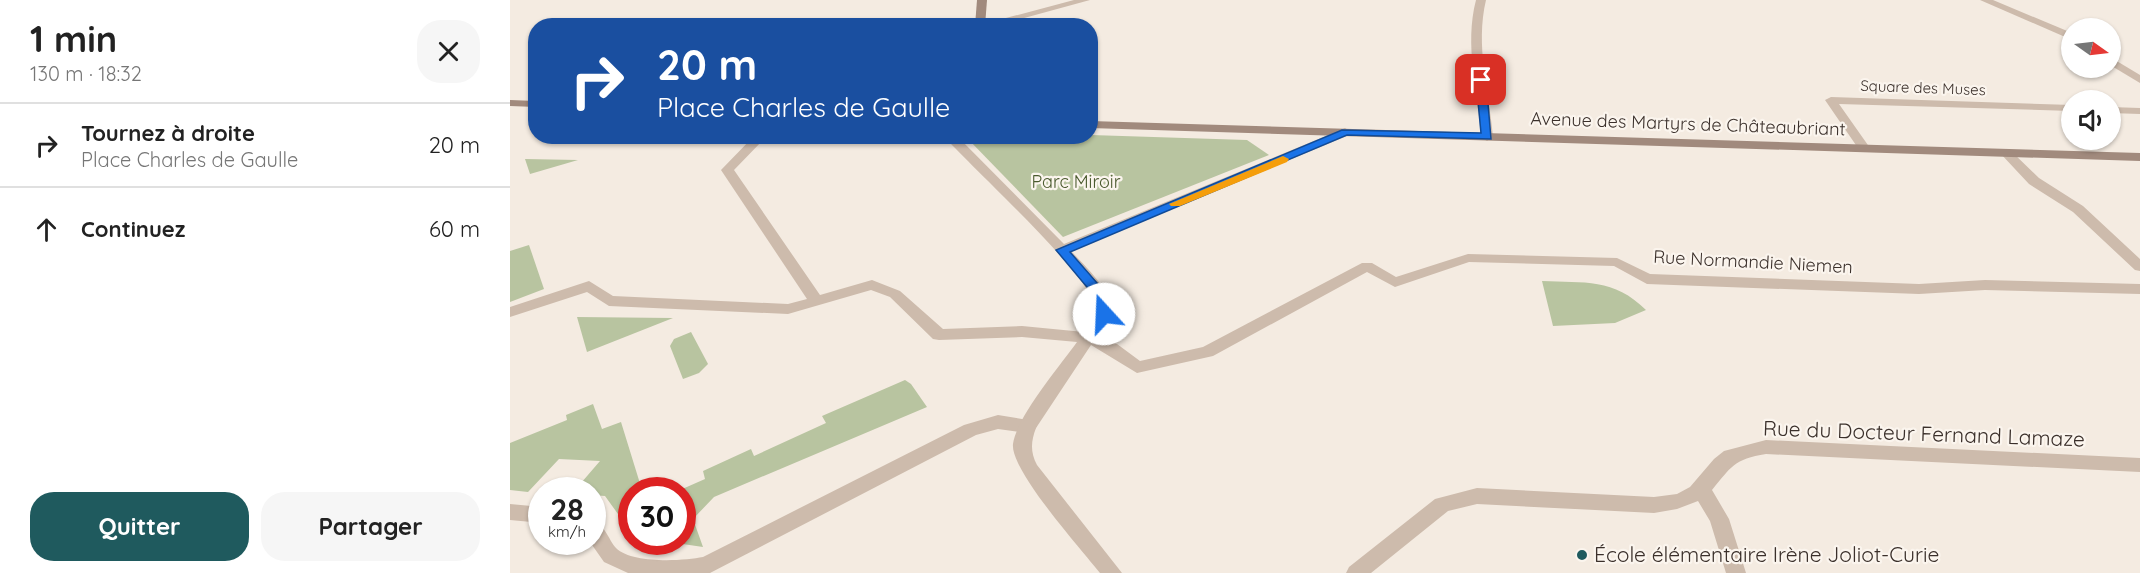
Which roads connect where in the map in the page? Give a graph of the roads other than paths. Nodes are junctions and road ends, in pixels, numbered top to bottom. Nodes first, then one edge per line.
1 (982, 0) edge
2 (1085, 0) edge
3 (1481, 0) edge
4 (1985, 0) edge
5 (981, 18) edge
6 (1012, 18) edge
7 (2061, 32) edge
8 (2121, 68) edge
9 (2140, 81) edge
10 (510, 104) edge
11 (528, 104) edge
12 (2061, 108) edge
13 (2121, 110) edge
14 (2140, 111) edge
15 (1098, 124) edge
16 (1345, 132) junction
17 (1487, 136) junction
18 (753, 144) edge
19 (958, 144) edge
20 (1864, 148) junction
21 (2006, 153) junction
22 (2140, 157) edge
23 (1062, 250) junction
24 (2140, 267) edge
25 (2140, 289) edge
26 (816, 301) junction
27 (510, 312) edge
28 (1088, 339) junction
29 (1028, 426) junction
30 (2140, 465) edge
31 (1701, 489) junction
32 (510, 512) edge
33 (528, 514) edge
34 (606, 548) edge
35 (1112, 573) edge
36 (1356, 573) edge
37 (1736, 573) edge

1 - 5 street
2 - 6 street
3 - 17 street
4 - 7 street
8 - 9 street
10 - 11 street
12 - 20 street, Square des Muses
13 - 14 street
15 - 16 street, Avenue des Martyrs de Châteaubriant
16 - 17 street, Avenue des Martyrs de Châteaubriant
16 - 23 street
17 - 20 street, Avenue des Martyrs de Châteaubriant
18 - 26 street
19 - 23 street
20 - 21 street, Avenue des Martyrs de Châteaubriant
21 - 22 street, Avenue des Martyrs de Châteaubriant
21 - 24 street
23 - 28 street
25 - 28 street, Rue Normandie Niemen
26 - 27 street, Rue Normandie Niemen
26 - 28 street, Rue Normandie Niemen
28 - 29 street
29 - 34 street
29 - 35 street
30 - 31 street, Rue du Docteur Fernand Lamaze
31 - 36 street, Rue du Docteur Fernand Lamaze
31 - 37 street
32 - 33 street

